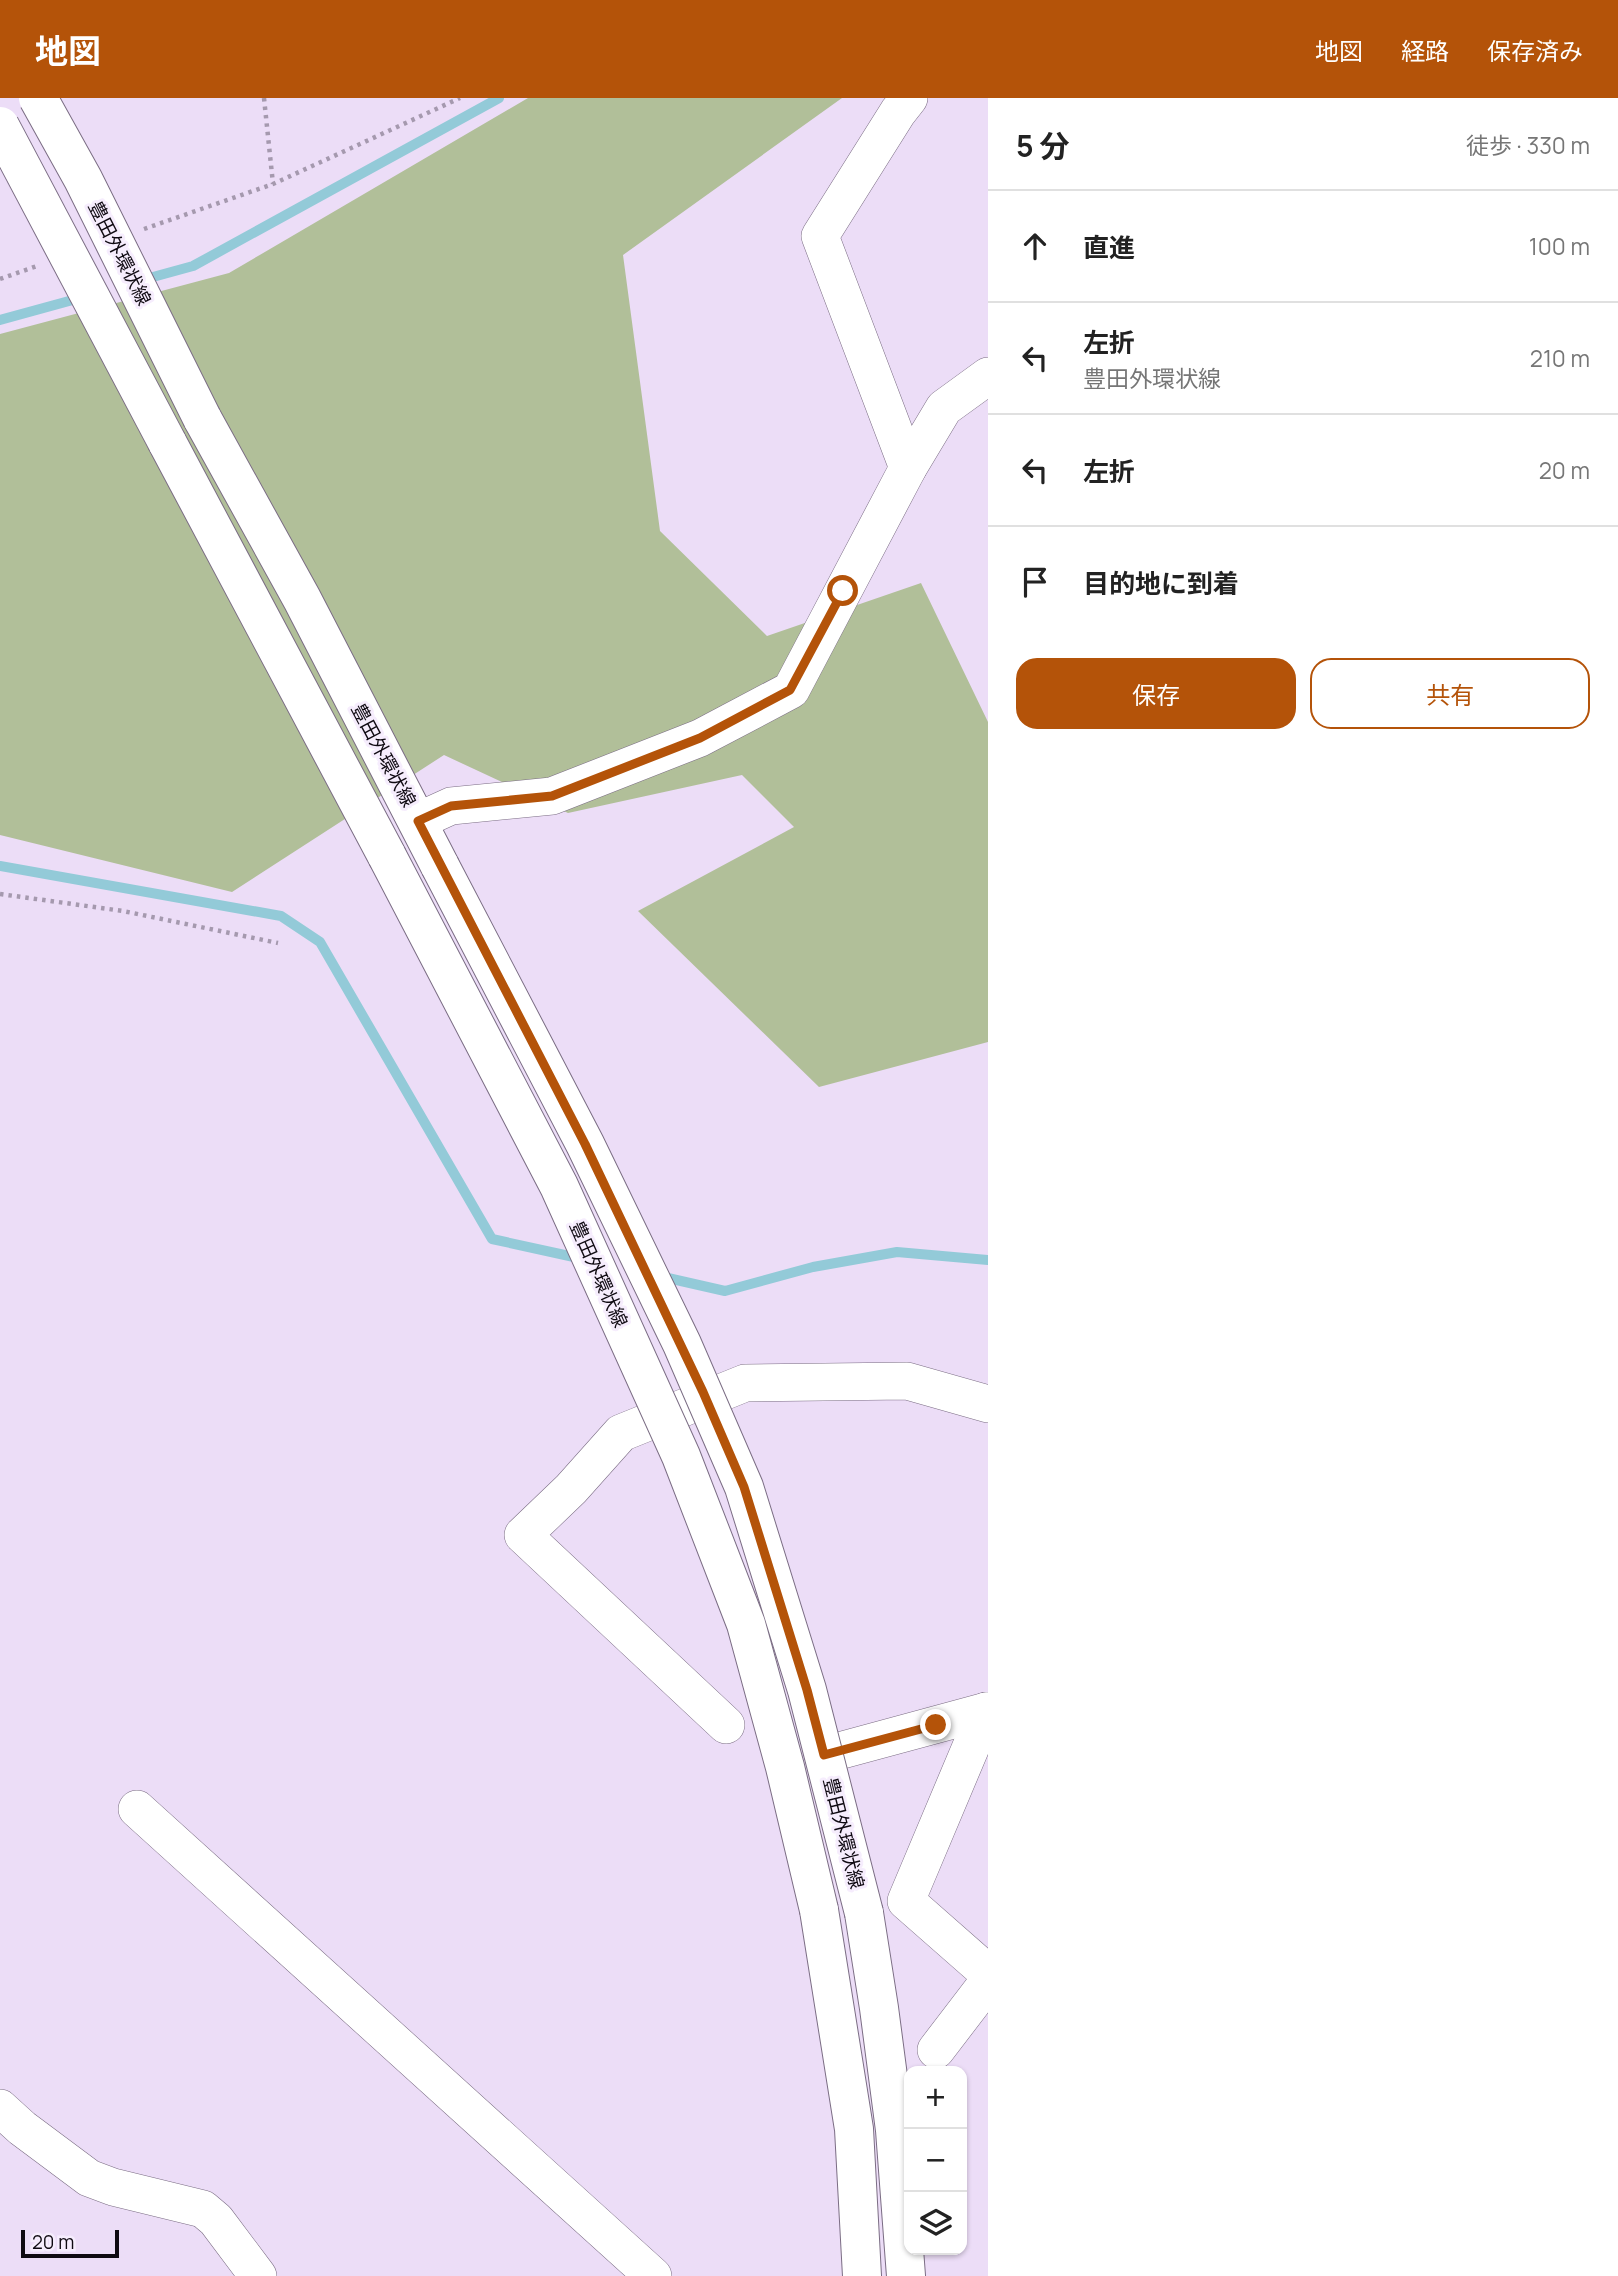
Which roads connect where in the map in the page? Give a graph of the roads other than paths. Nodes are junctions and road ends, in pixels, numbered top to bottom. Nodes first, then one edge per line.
1 (38, 98) edge
2 (909, 98) edge
3 (0, 125) edge
4 (988, 376) edge
5 (908, 468) junction
6 (418, 821) junction
7 (988, 1404) edge
8 (987, 1711) edge
9 (726, 1725) dead end
10 (824, 1755) junction
11 (137, 1810) dead end
12 (988, 1973) edge
13 (988, 1982) edge
14 (936, 2050) dead end
15 (0, 2108) edge
16 (258, 2276) edge
17 (653, 2276) edge
18 (862, 2276) edge
19 (906, 2276) edge

1 - 6 street, 豊田外環状線, bridge
2 - 5 street
3 - 18 street, 豊田外環状線, bridge
4 - 5 street
5 - 6 street
6 - 10 street, 豊田外環状線, bridge
7 - 9 street
8 - 10 street
8 - 12 street
10 - 19 street, 豊田外環状線, bridge
11 - 17 street
13 - 14 street
15 - 16 street

